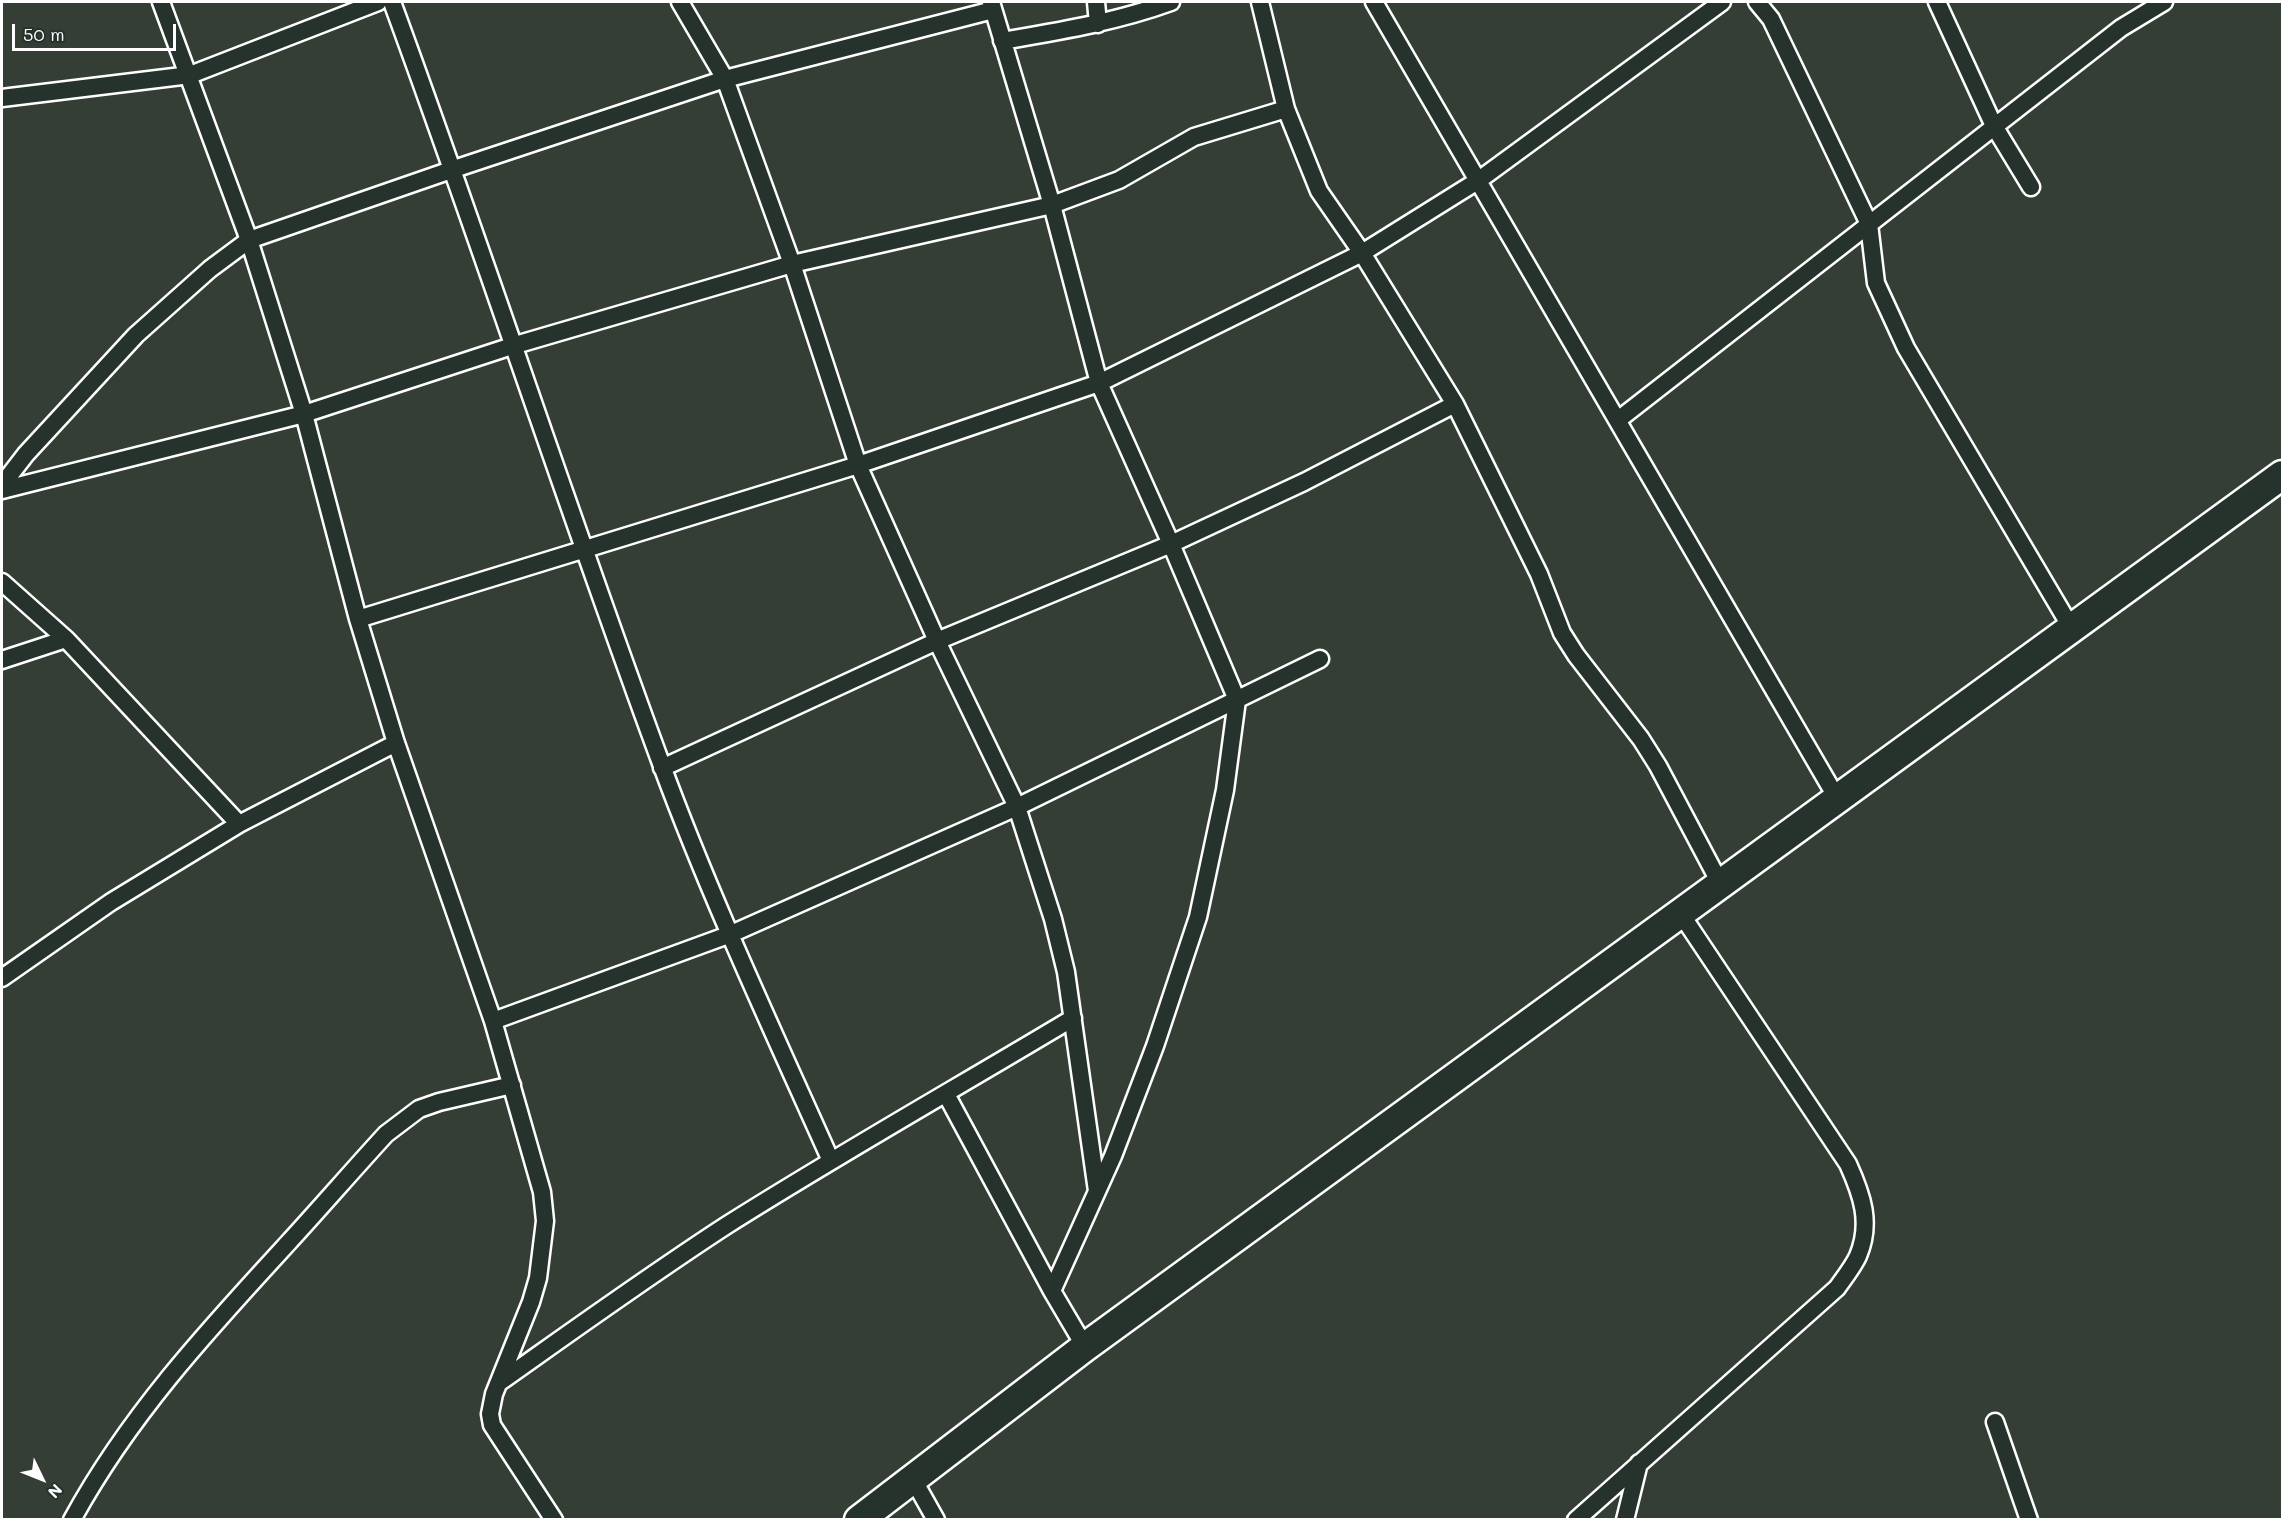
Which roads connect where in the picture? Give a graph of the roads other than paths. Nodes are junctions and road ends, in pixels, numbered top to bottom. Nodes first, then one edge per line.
1 (161, 2) edge
2 (378, 2) edge
3 (392, 2) edge
4 (680, 2) edge
5 (1096, 2) edge
6 (1171, 2) edge
7 (1260, 2) edge
8 (1374, 2) edge
9 (1722, 2) edge
10 (1757, 2) edge
11 (1937, 2) edge
12 (2164, 2) edge
13 (992, 6) edge
14 (1098, 24) junction
15 (1002, 40) junction
16 (190, 75) junction
17 (725, 79) junction
18 (2, 98) edge
19 (1286, 109) junction
20 (1994, 126) junction
21 (453, 169) junction
22 (1479, 180) junction
23 (2031, 186) dead end
24 (1052, 205) junction
25 (1869, 224) junction
26 (249, 240) junction
27 (1362, 253) junction
28 (792, 264) junction
29 (513, 346) junction
30 (1099, 383) junction
31 (1455, 404) junction
32 (304, 414) junction
33 (1618, 420) junction
34 (858, 465) junction
35 (2283, 475) edge
36 (2, 488) edge
37 (1171, 544) junction
38 (585, 549) junction
39 (2, 582) edge
40 (358, 619) junction
41 (2072, 629) junction
42 (66, 639) junction
43 (937, 641) junction
44 (1320, 658) dead end
45 (2, 660) edge
46 (1237, 700) junction
47 (396, 743) junction
48 (662, 768) junction
49 (1838, 800) junction
50 (1017, 807) junction
51 (239, 824) junction
52 (1721, 885) junction
53 (1681, 914) junction
54 (731, 934) junction
55 (2, 978) edge
56 (1073, 1018) junction
57 (493, 1021) junction
58 (512, 1085) junction
59 (946, 1094) junction
60 (831, 1161) junction
61 (1097, 1192) junction
62 (1052, 1291) junction
63 (1084, 1347) junction
64 (498, 1383) junction
65 (1995, 1422) dead end
66 (1639, 1463) junction
67 (913, 1479) junction
68 (72, 1520) edge
69 (554, 1520) edge
70 (859, 1520) edge
71 (936, 1520) edge
72 (1576, 1520) edge
73 (1625, 1520) edge
74 (2029, 1520) edge

1 - 16 street
2 - 16 street
3 - 21 street
4 - 17 street
5 - 14 street
6 - 14 street
7 - 19 street
8 - 22 street
9 - 22 street
10 - 25 street
11 - 20 street
12 - 20 street
13 - 15 street
13 - 17 street
14 - 15 street
15 - 24 street
16 - 18 street
16 - 26 street
17 - 21 street
17 - 28 street
19 - 24 street
19 - 27 street
20 - 23 street
20 - 25 street
21 - 26 street
21 - 29 street
22 - 27 street
22 - 33 street
24 - 28 street
24 - 30 street
25 - 33 street
25 - 41 street
26 - 32 street
26 - 36 street
27 - 30 street
27 - 31 street
28 - 29 street
28 - 34 street
29 - 32 street
29 - 38 street
30 - 34 street
30 - 37 street
31 - 37 street
31 - 52 street
32 - 36 street
32 - 40 street
33 - 49 street
34 - 38 street
34 - 43 street
35 - 41 highway
37 - 43 street
37 - 46 street
38 - 40 street
38 - 48 street
39 - 42 street
40 - 47 street
41 - 49 highway
42 - 45 street
42 - 51 street
43 - 48 street
43 - 50 street
44 - 46 street
46 - 50 street
46 - 61 street
47 - 51 street
47 - 57 street
48 - 54 street
49 - 52 highway
50 - 54 street
50 - 56 street
51 - 55 street
52 - 53 highway
53 - 63 highway
53 - 66 street
54 - 57 street
54 - 60 street
56 - 59 street
56 - 61 street
57 - 58 street
58 - 64 street
58 - 68 street
59 - 60 street
59 - 62 street
60 - 64 street
61 - 62 street
62 - 63 street
63 - 67 highway
64 - 69 street
65 - 74 street
66 - 72 street
66 - 73 street
67 - 70 highway
67 - 71 street

